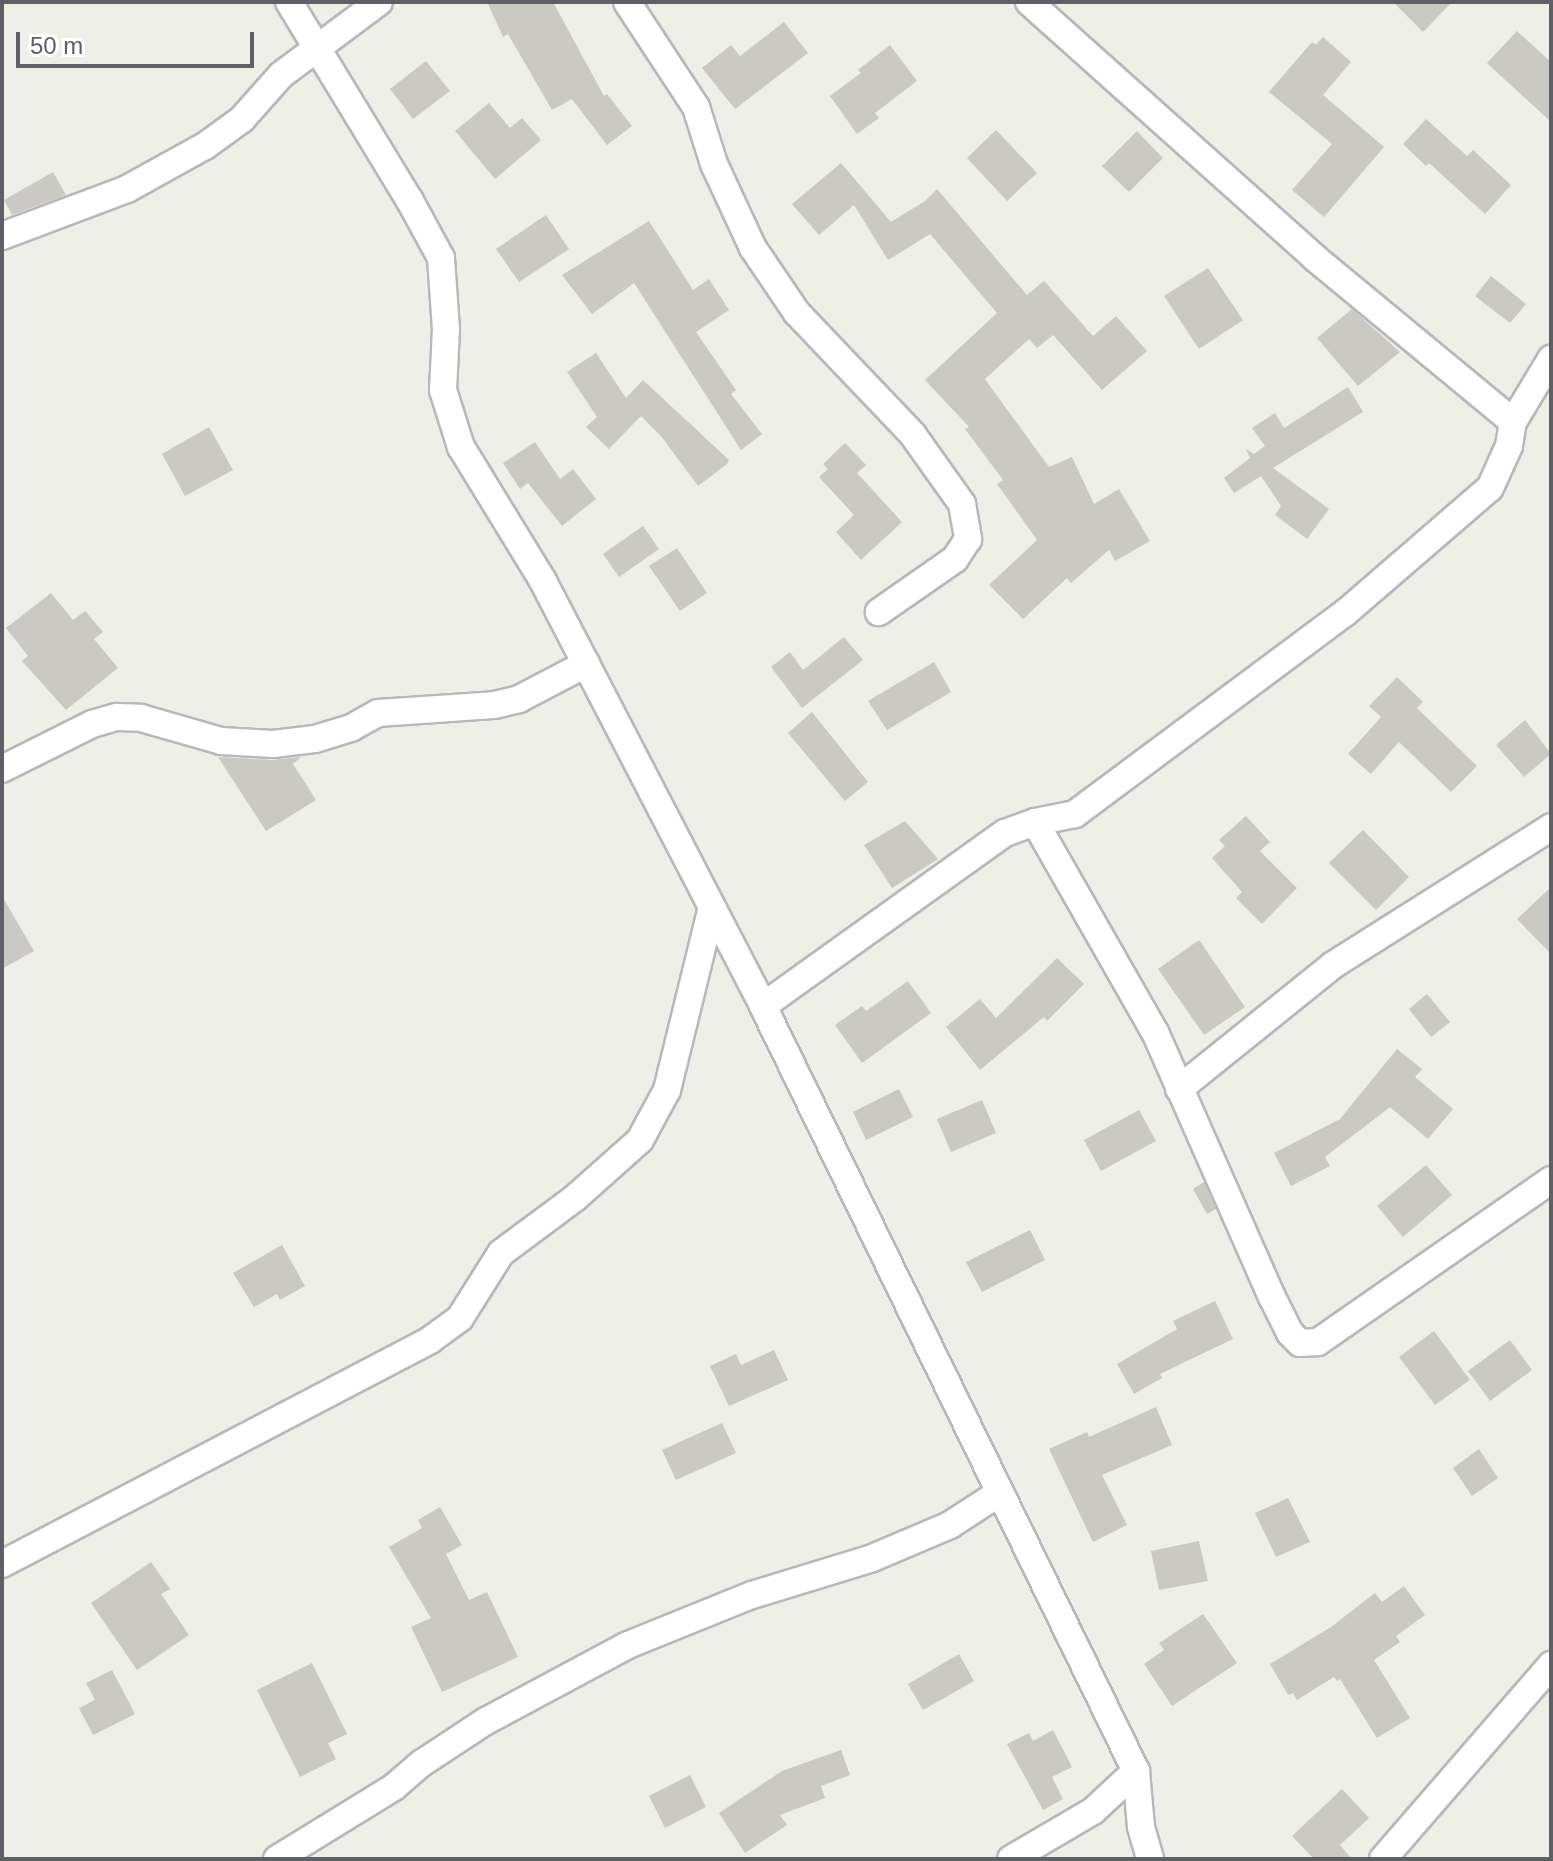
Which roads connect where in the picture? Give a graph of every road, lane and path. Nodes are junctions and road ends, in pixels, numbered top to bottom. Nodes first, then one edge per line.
1 (289, 2) edge
2 (379, 2) edge
3 (627, 2) edge
4 (1029, 2) edge
5 (316, 47) junction
6 (2, 236) edge
7 (1551, 359) edge
8 (1544, 389) edge
9 (1513, 422) junction
10 (879, 612) dead end
11 (586, 664) junction
12 (2, 769) edge
13 (1035, 822) junction
14 (1551, 827) edge
15 (712, 907) junction
16 (763, 1006) junction
17 (1179, 1089) junction
18 (1551, 1180) edge
19 (999, 1493) junction
20 (2, 1564) edge
21 (1551, 1665) edge
22 (1136, 1771) junction
23 (277, 1859) edge
24 (1011, 1859) edge
25 (1150, 1859) edge
26 (1383, 1859) edge

1 - 5 street
2 - 5 street
3 - 10 street
4 - 9 street
5 - 6 street
5 - 11 street
7 - 8 street
8 - 9 street
9 - 13 street
11 - 12 street
11 - 15 street
13 - 16 street
13 - 17 street
14 - 17 street
15 - 16 street
15 - 20 street
16 - 19 street
17 - 18 street
19 - 22 street
19 - 23 street
21 - 26 street
22 - 24 street
22 - 25 street

